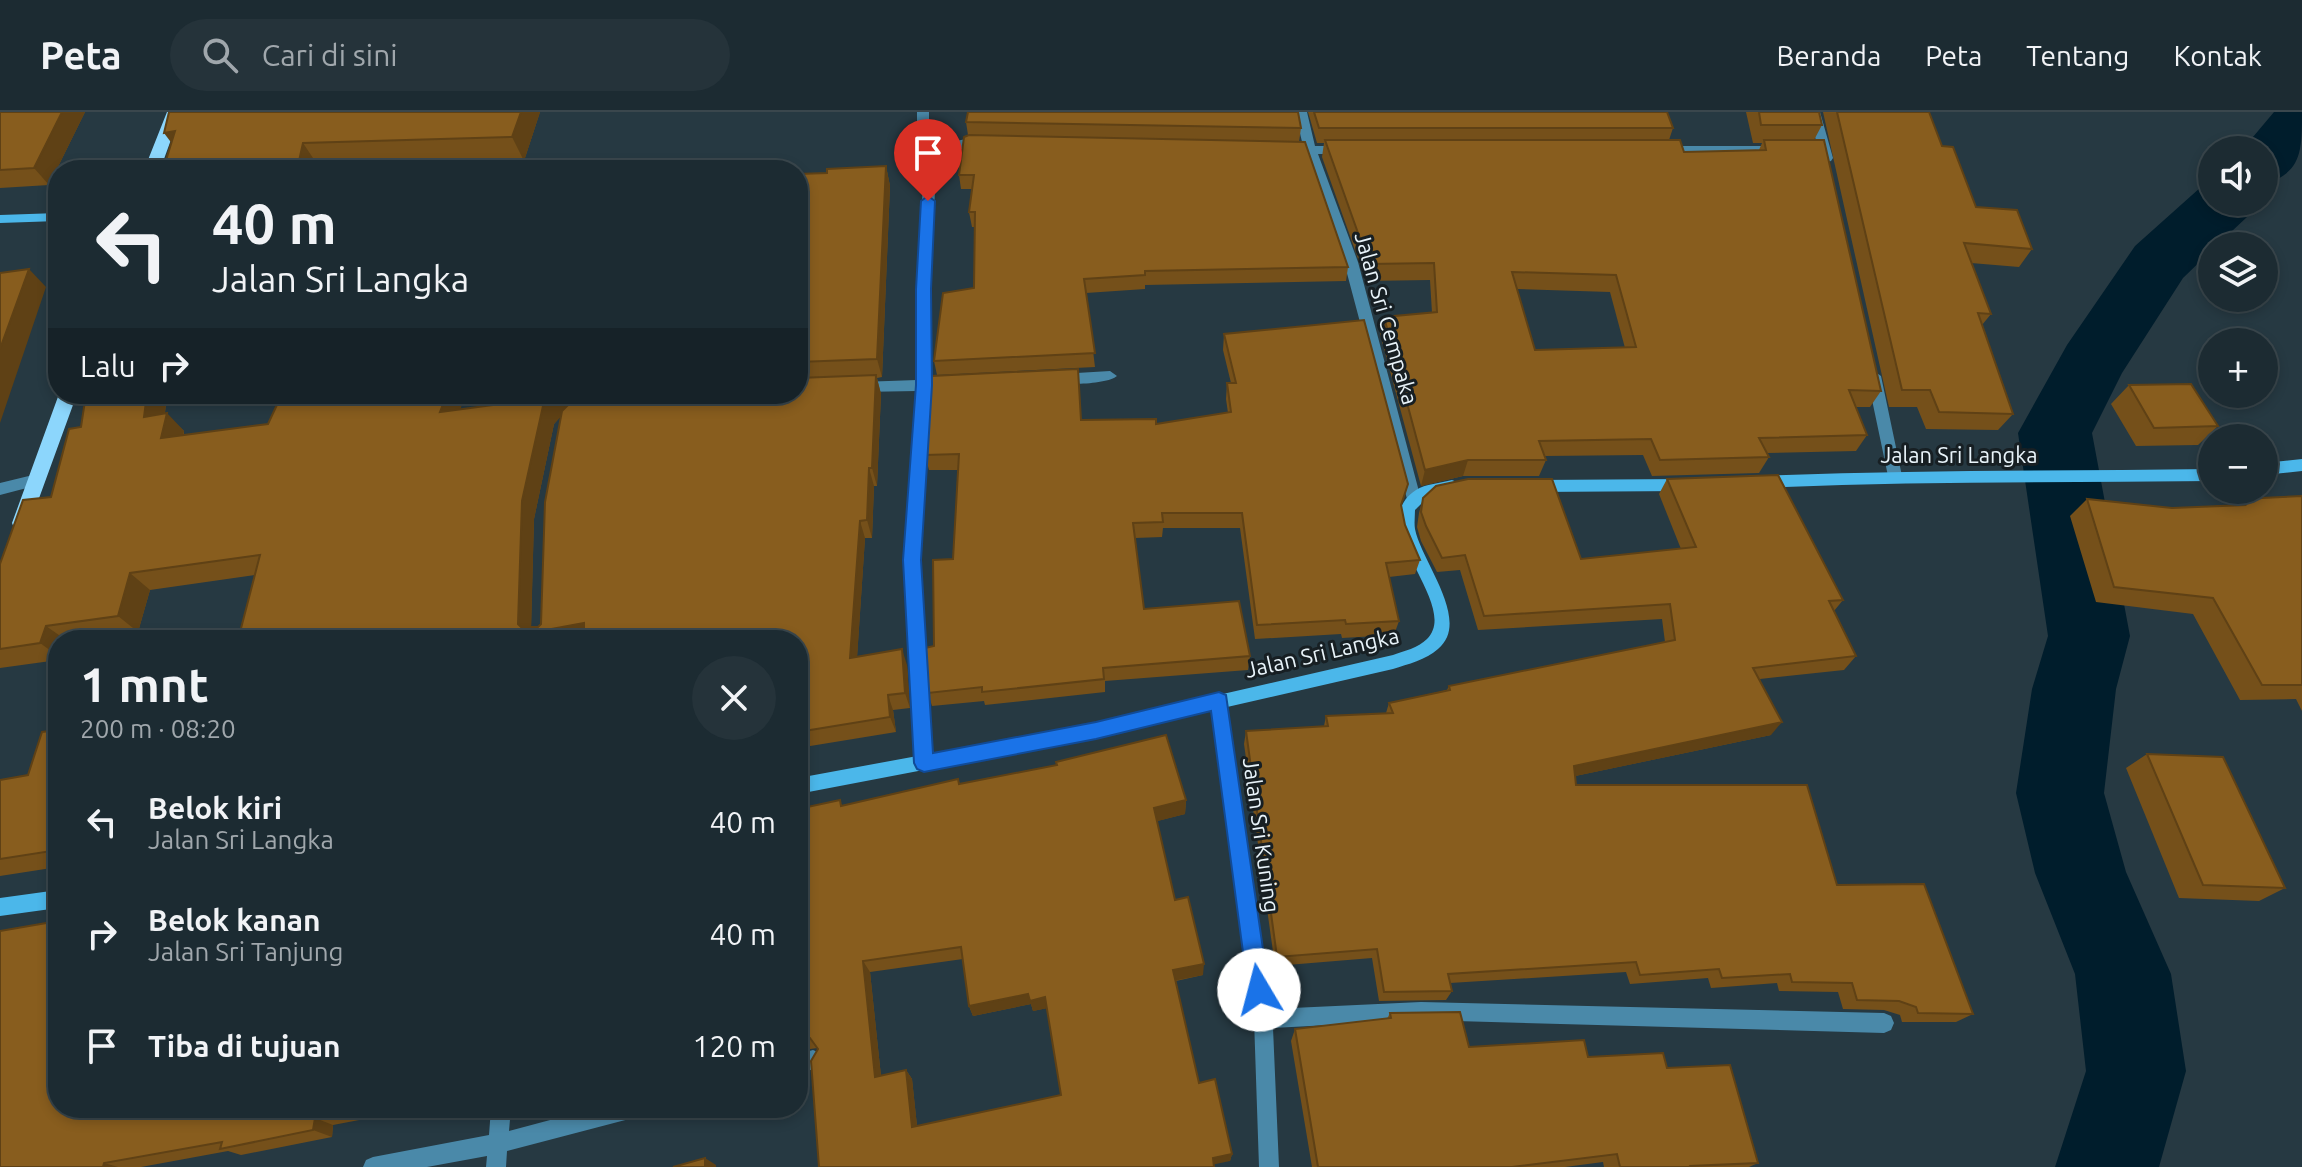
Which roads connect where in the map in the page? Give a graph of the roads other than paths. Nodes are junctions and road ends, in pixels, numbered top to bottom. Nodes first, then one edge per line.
1 (174, 112) edge
2 (923, 112) edge
3 (1301, 112) edge
4 (1814, 112) edge
5 (1002, 144) edge
6 (1279, 150) edge
7 (1310, 150) junction
8 (1356, 150) edge
9 (1653, 150) edge
10 (1778, 150) edge
11 (1810, 150) edge
12 (1825, 150) junction
13 (935, 156) junction
14 (156, 160) edge
15 (1828, 166) edge
16 (48, 217) edge
17 (0, 219) edge
18 (1872, 368) edge
19 (1110, 376) dead end
20 (1048, 379) edge
21 (955, 384) edge
22 (924, 385) junction
23 (845, 387) edge
24 (64, 404) edge
25 (2302, 465) edge
26 (2278, 468) edge
27 (2198, 475) edge
28 (1895, 476) junction
29 (37, 480) junction
30 (1745, 483) edge
31 (1700, 484) edge
32 (1463, 485) edge
33 (1520, 486) edge
34 (0, 489) edge
35 (1414, 499) junction
36 (16, 537) edge
37 (1219, 700) junction
38 (924, 763) junction
39 (808, 784) edge
40 (48, 900) edge
41 (0, 907) edge
42 (1263, 1019) junction
43 (1884, 1023) dead end
44 (500, 1118) edge
45 (595, 1118) edge
46 (496, 1144) junction
47 (373, 1167) edge
48 (496, 1167) edge
49 (1269, 1167) edge

1 - 14 main road
2 - 13 street
3 - 7 street, Jalan Sri Cempaka
4 - 12 street
5 - 13 street
6 - 7 street
7 - 8 street
7 - 35 street, Jalan Sri Cempaka
9 - 10 street
11 - 12 street
12 - 15 street
13 - 22 street
16 - 17 street
18 - 28 street
19 - 20 street
21 - 22 street
22 - 23 street
22 - 38 street
24 - 29 main road
25 - 26 street
27 - 28 street, Jalan Sri Langka
28 - 30 street, Jalan Sri Langka
29 - 34 street
29 - 36 main road
31 - 33 street
32 - 35 street
35 - 37 street, Jalan Sri Langka
37 - 38 street, Jalan Sri Langka
37 - 42 street, Jalan Sri Kuning
38 - 39 street, Jalan Sri Langka
40 - 41 street
42 - 43 street
42 - 49 street, Jalan Sri Kuning
44 - 46 street
45 - 46 street
46 - 47 street
46 - 48 street

